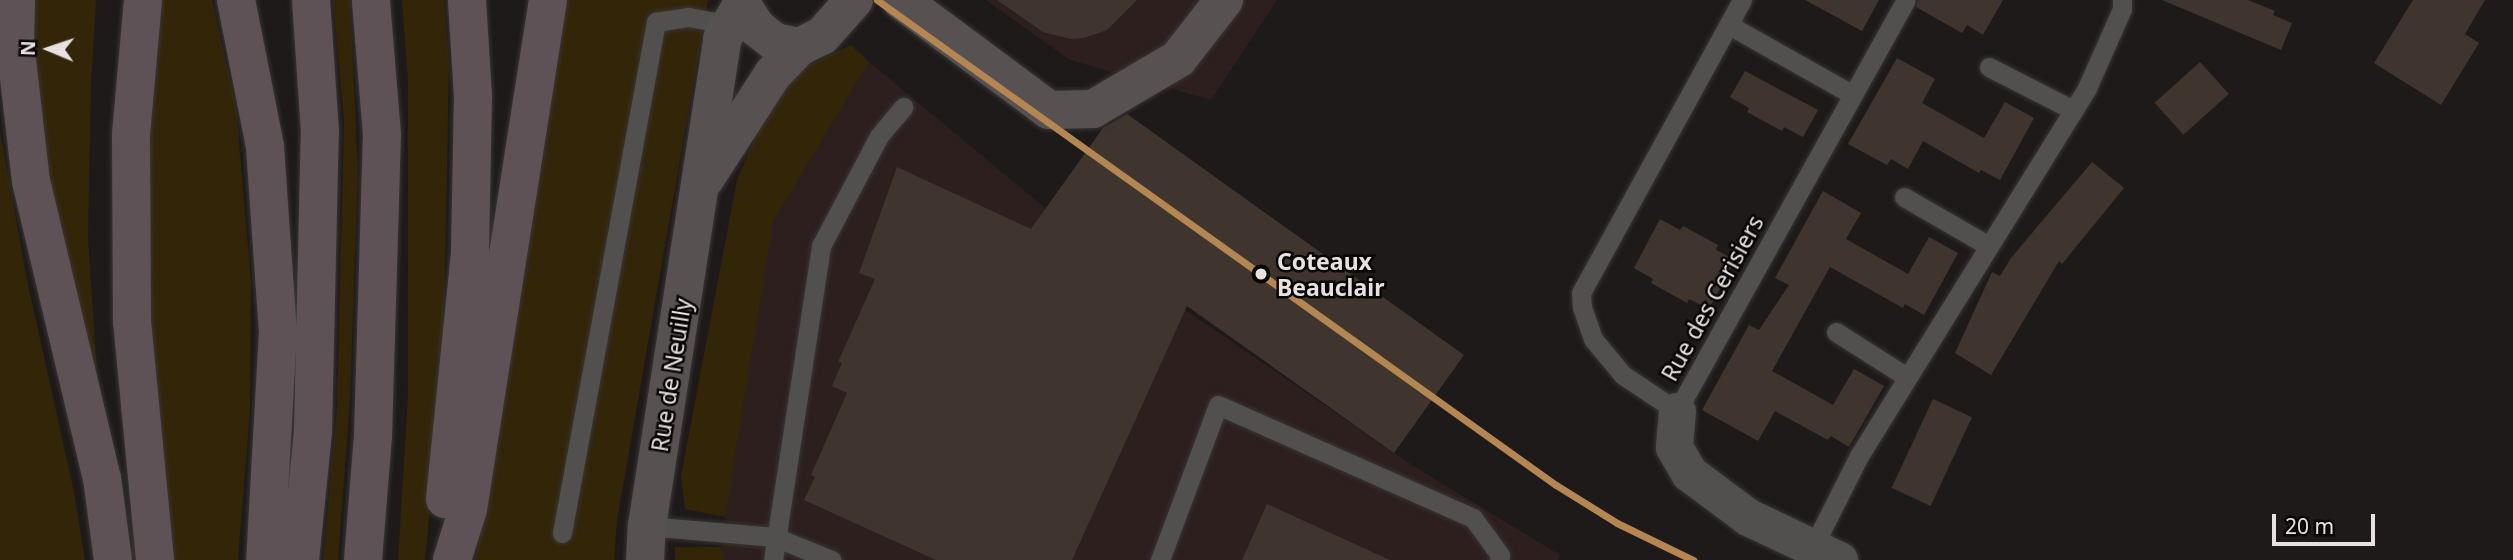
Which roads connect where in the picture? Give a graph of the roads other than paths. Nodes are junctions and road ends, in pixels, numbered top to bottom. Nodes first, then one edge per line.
1 (16, 0) edge
2 (143, 0) edge
3 (236, 0) edge
4 (311, 0) edge
5 (371, 0) edge
6 (467, 0) edge
7 (548, 0) edge
8 (854, 0) edge
9 (901, 0) edge
10 (1224, 0) edge
11 (1742, 0) edge
12 (1906, 0) edge
13 (2122, 0) edge
14 (739, 10) edge
15 (1729, 26) junction
16 (799, 47) junction
17 (1989, 66) dead end
18 (1853, 95) junction
19 (903, 107) dead end
20 (2073, 110) junction
21 (698, 189) junction
22 (1904, 197) dead end
23 (1989, 246) junction
24 (1836, 332) dead end
25 (1907, 377) junction
26 (1677, 411) junction
27 (562, 533) dead end
28 (775, 537) junction
29 (646, 543) edge
30 (1826, 554) edge
31 (113, 560) edge
32 (155, 560) edge
33 (265, 560) edge
34 (300, 560) edge
35 (363, 560) edge
36 (449, 560) edge
37 (773, 560) edge
38 (831, 560) edge
39 (1160, 560) edge
40 (1499, 560) edge

1 - 31 highway
2 - 32 highway
3 - 33 highway
4 - 34 highway
5 - 35 highway
6 - 36 highway
7 - 36 highway
8 - 16 street, Rue de Neuilly
9 - 10 street
11 - 15 lane, Rue des Cerisiers
12 - 18 lane, Rue des Cerisiers
13 - 20 lane
14 - 16 street
14 - 21 street, Rue de Neuilly
14 - 27 lane
15 - 18 lane
15 - 26 lane, Rue des Cerisiers
16 - 21 street, Rue de Neuilly
17 - 20 lane
18 - 26 lane, Rue des Cerisiers
19 - 28 lane
20 - 23 lane
21 - 29 street, Rue de Neuilly
22 - 23 lane
23 - 25 lane
24 - 25 lane
25 - 30 lane
26 - 30 street
28 - 29 lane
28 - 37 lane
28 - 38 lane
39 - 40 lane

